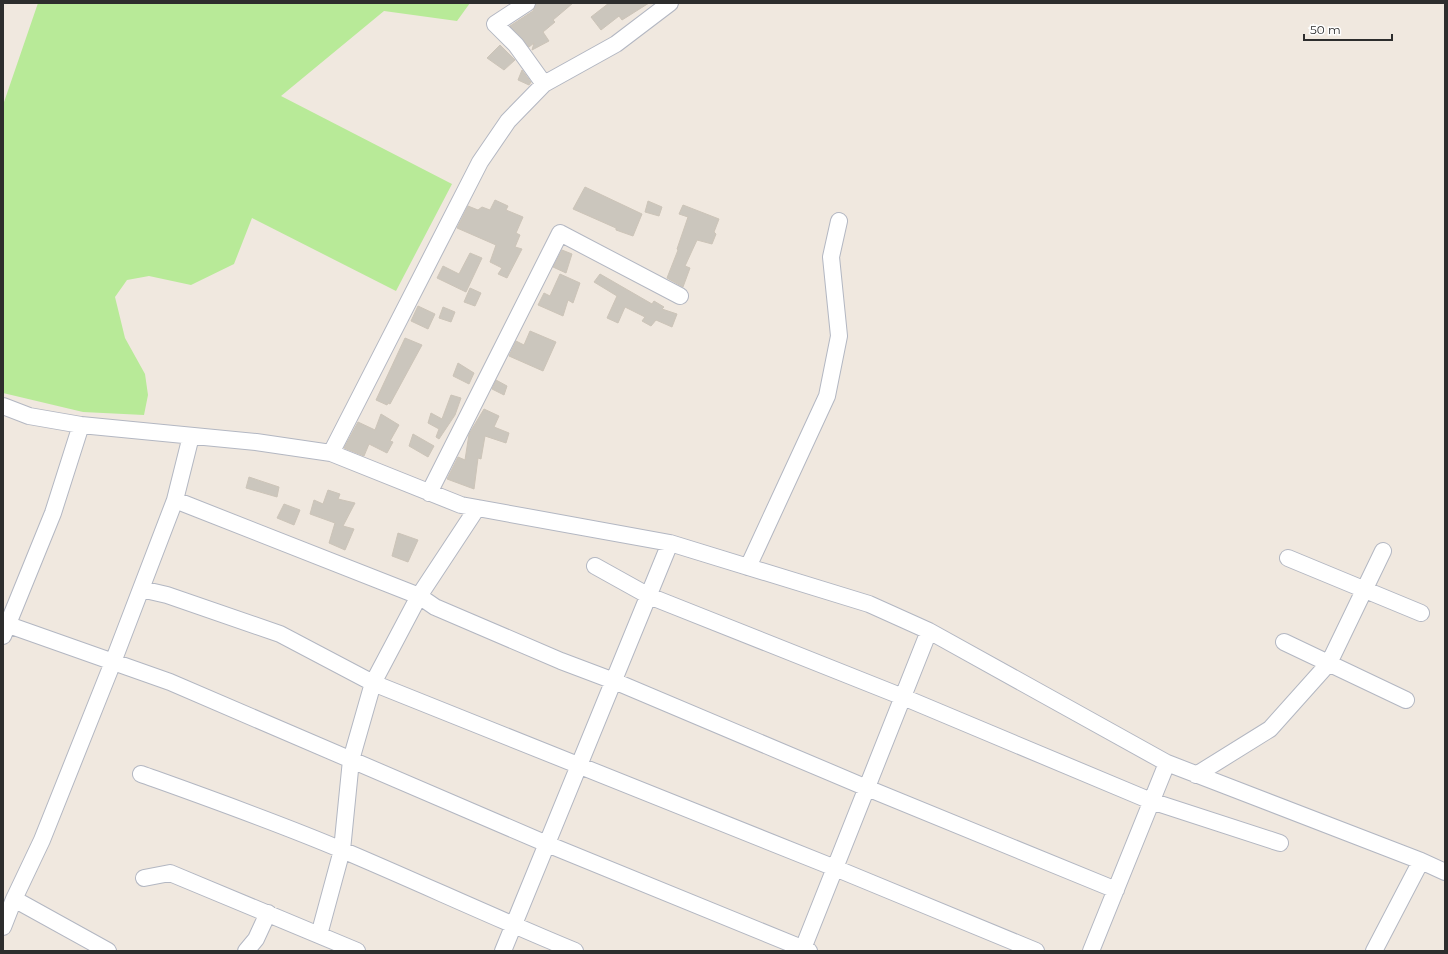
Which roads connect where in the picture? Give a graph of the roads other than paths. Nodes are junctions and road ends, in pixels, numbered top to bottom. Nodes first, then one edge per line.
1 (527, 3) edge
2 (670, 3) edge
3 (544, 84) junction
4 (839, 221) dead end
5 (680, 296) dead end
6 (3, 406) edge
7 (81, 425) junction
8 (191, 436) junction
9 (332, 453) junction
10 (429, 493) junction
11 (175, 500) junction
12 (477, 508) junction
13 (670, 543) junction
14 (1383, 551) dead end
15 (1288, 558) dead end
16 (594, 566) dead end
17 (748, 567) junction
18 (141, 589) junction
19 (1364, 591) junction
20 (419, 596) junction
21 (648, 596) junction
22 (1421, 613) dead end
23 (5, 628) edge
24 (929, 632) junction
25 (1284, 642) dead end
26 (113, 662) junction
27 (1329, 663) junction
28 (614, 681) junction
29 (373, 683) junction
30 (903, 697) junction
31 (1406, 700) dead end
32 (351, 760) junction
33 (1167, 763) junction
34 (579, 765) junction
35 (141, 774) dead end
36 (1196, 775) junction
37 (867, 788) junction
38 (1152, 801) junction
39 (1280, 843) dead end
40 (547, 844) junction
41 (342, 850) junction
42 (1421, 861) junction
43 (835, 868) junction
44 (1445, 872) edge
45 (144, 878) dead end
46 (1116, 890) junction
47 (14, 899) junction
48 (268, 913) junction
49 (513, 926) junction
50 (3, 927) edge
51 (319, 935) junction
52 (804, 950) edge
53 (108, 951) edge
54 (246, 951) edge
55 (357, 951) edge
56 (503, 951) edge
57 (576, 951) edge
58 (1036, 951) edge
59 (1091, 951) edge
60 (1374, 951) edge

1 - 3 street
2 - 3 street
3 - 9 street
4 - 17 street
5 - 10 street
6 - 7 street
7 - 8 street
7 - 23 street
8 - 9 street
8 - 11 street
9 - 10 street
10 - 12 street
11 - 18 street
11 - 20 street
12 - 13 street
12 - 20 street
13 - 17 street
13 - 21 street
14 - 19 street
15 - 19 street
16 - 21 street
17 - 24 street
18 - 26 street
18 - 29 street
19 - 22 street
19 - 27 street
20 - 28 street
20 - 29 street
21 - 28 street
21 - 30 street
23 - 26 street
24 - 30 street
24 - 33 street
25 - 27 street
26 - 32 street
26 - 47 street
27 - 31 street
27 - 36 street
28 - 34 street
28 - 37 street
29 - 32 street
29 - 34 street
30 - 37 street
30 - 38 street
32 - 40 street
32 - 41 street
33 - 36 street
33 - 38 street
34 - 40 street
34 - 43 street
35 - 41 street
36 - 42 street
37 - 43 street
37 - 46 street
38 - 39 street
38 - 46 street
40 - 49 street
40 - 52 street
41 - 49 street
41 - 51 street
42 - 44 street
42 - 60 street
43 - 52 street
43 - 58 street
45 - 48 street
46 - 59 street
47 - 50 street
47 - 53 street
48 - 51 street
48 - 54 street
49 - 56 street
49 - 57 street
51 - 55 street

